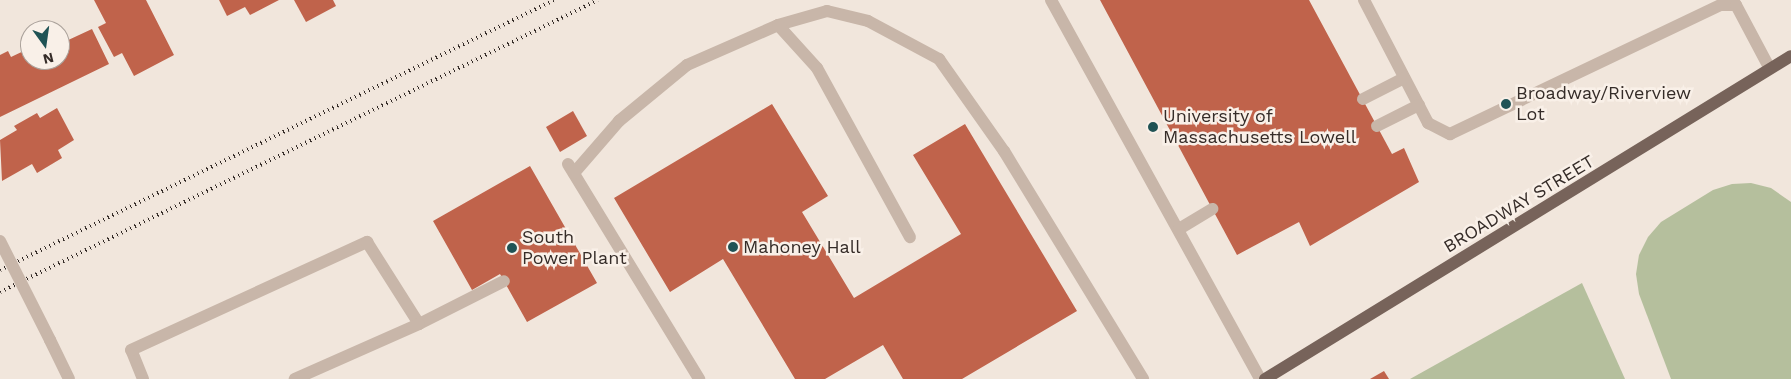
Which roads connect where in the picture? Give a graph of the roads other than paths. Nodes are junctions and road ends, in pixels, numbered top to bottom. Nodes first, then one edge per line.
1 (1051, 0) edge
2 (1364, 0) edge
3 (1721, 3) edge
4 (778, 25) junction
5 (1791, 56) edge
6 (1770, 69) junction
7 (1404, 78) junction
8 (1363, 99) dead end
9 (1419, 105) junction
10 (1377, 126) dead end
11 (1212, 209) dead end
12 (1179, 229) junction
13 (910, 237) dead end
14 (0, 241) edge
15 (504, 281) dead end
16 (419, 324) junction
17 (69, 379) edge
18 (143, 379) edge
19 (294, 379) edge
20 (699, 379) edge
21 (1144, 379) edge
22 (1260, 379) edge
23 (1265, 379) edge

1 - 12 street
2 - 7 street
3 - 6 street
3 - 9 street
4 - 13 street
4 - 20 street
4 - 21 street
5 - 6 main road, BROADWAY STREET
6 - 23 main road, BROADWAY STREET
7 - 8 street
7 - 9 street
9 - 10 street
11 - 12 street
12 - 22 street
14 - 17 street, bridge
15 - 16 street
16 - 18 street
16 - 19 street

